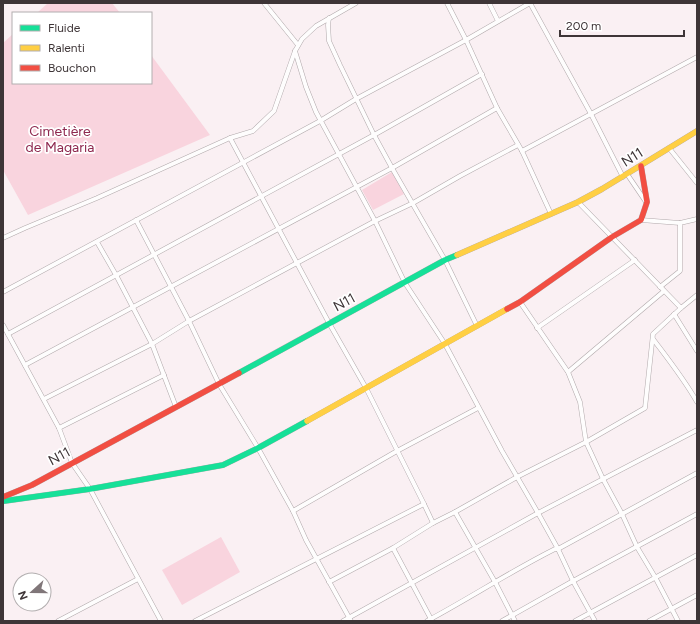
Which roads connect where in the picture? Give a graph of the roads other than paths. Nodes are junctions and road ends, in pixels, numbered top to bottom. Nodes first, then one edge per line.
1 (264, 3) edge
2 (356, 3) edge
3 (489, 3) edge
4 (530, 3) edge
5 (449, 5) edge
6 (329, 18) junction
7 (498, 21) junction
8 (466, 40) junction
9 (298, 45) junction
10 (295, 51) junction
11 (697, 56) edge
12 (482, 74) junction
13 (356, 99) junction
14 (497, 108) junction
15 (591, 114) junction
16 (320, 121) junction
17 (697, 130) edge
18 (374, 135) junction
19 (230, 138) junction
20 (518, 144) junction
21 (669, 148) junction
22 (522, 151) junction
23 (339, 154) junction
24 (243, 163) junction
25 (641, 166) junction
26 (392, 168) junction
27 (625, 176) junction
28 (697, 184) edge
29 (357, 187) junction
30 (261, 196) junction
31 (578, 202) junction
32 (647, 202) junction
33 (413, 203) junction
34 (551, 214) junction
35 (697, 219) edge
36 (136, 220) junction
37 (640, 220) junction
38 (375, 221) junction
39 (680, 223) junction
40 (278, 229) junction
41 (612, 236) junction
42 (3, 238) edge
43 (97, 242) junction
44 (154, 254) junction
45 (445, 260) junction
46 (635, 260) junction
47 (297, 263) junction
48 (116, 275) junction
49 (405, 283) junction
50 (171, 287) junction
51 (660, 287) junction
52 (664, 291) junction
53 (3, 292) edge
54 (697, 295) edge
55 (520, 302) junction
56 (133, 307) junction
57 (681, 308) junction
58 (674, 314) junction
59 (190, 321) junction
60 (328, 323) junction
61 (3, 325) edge
62 (477, 326) junction
63 (537, 328) junction
64 (8, 334) junction
65 (652, 339) junction
66 (152, 344) junction
67 (445, 344) junction
68 (697, 350) edge
69 (25, 365) junction
70 (568, 372) junction
71 (164, 375) junction
72 (219, 384) junction
73 (366, 388) junction
74 (44, 399) junction
75 (697, 402) edge
76 (176, 407) junction
77 (478, 408) junction
78 (59, 428) junction
79 (697, 430) edge
80 (586, 442) junction
81 (258, 448) junction
82 (397, 451) junction
83 (72, 463) junction
84 (697, 473) edge
85 (517, 477) junction
86 (603, 479) junction
87 (90, 489) junction
88 (4, 499) edge
89 (424, 504) junction
90 (293, 510) junction
91 (455, 512) junction
92 (538, 513) junction
93 (622, 514) junction
94 (697, 514) edge
95 (433, 523) junction
96 (637, 547) junction
97 (393, 548) junction
98 (476, 548) junction
99 (558, 549) junction
100 (697, 554) edge
101 (316, 559) junction
102 (655, 577) junction
103 (138, 579) junction
104 (573, 581) junction
105 (329, 582) junction
106 (495, 582) junction
107 (412, 583) junction
108 (697, 595) edge
109 (672, 609) junction
110 (591, 613) junction
111 (512, 616) junction
112 (350, 619) edge
113 (430, 620) edge
114 (58, 621) edge
115 (161, 621) edge
116 (195, 621) edge
117 (343, 621) edge
118 (502, 621) edge
119 (515, 621) edge
120 (575, 621) edge
121 (595, 621) edge
122 (649, 621) edge
123 (678, 621) edge

1 - 9 street
2 - 6 street
3 - 7 street
4 - 7 street
4 - 15 street
5 - 8 street
6 - 9 street
6 - 13 street
7 - 8 street
8 - 12 street
8 - 13 street
9 - 10 street
10 - 16 street
10 - 19 street
11 - 15 street
12 - 14 street
12 - 18 street
13 - 16 street
13 - 18 street
14 - 20 street
14 - 26 street
15 - 22 street
15 - 27 street
16 - 23 street
16 - 24 street
17 - 21 main road, N11
18 - 23 street
18 - 26 street
19 - 24 street
19 - 42 street
20 - 22 street
20 - 33 street
21 - 25 main road, N11
21 - 28 street
22 - 34 street
23 - 29 street
23 - 30 street
24 - 30 street
24 - 36 street
25 - 27 main road, N11
25 - 32 main road
26 - 29 street
26 - 33 street
27 - 31 main road, N11
27 - 32 street
29 - 38 street
29 - 40 street
30 - 40 street
30 - 44 street
31 - 34 main road, N11
31 - 41 street
32 - 37 main road
33 - 38 street
33 - 45 street
34 - 45 main road, N11
35 - 39 street
36 - 43 street
36 - 44 street
37 - 39 street
37 - 41 main road
38 - 47 street
38 - 49 street
39 - 51 street
40 - 47 street
40 - 50 street
41 - 46 street
41 - 55 main road
43 - 48 street
43 - 53 street
44 - 48 street
44 - 50 street
45 - 49 main road, N11
45 - 62 street
46 - 51 street
46 - 63 street
47 - 59 street
47 - 60 street
48 - 56 street
48 - 64 street
49 - 60 main road, N11
49 - 67 street
50 - 56 street
50 - 59 street
51 - 52 street
52 - 57 street
52 - 70 street
54 - 57 street
55 - 62 main road
55 - 63 street
56 - 66 street
56 - 69 street
57 - 58 street
58 - 65 street
58 - 68 street
59 - 66 street
59 - 72 street
60 - 72 main road, N11
60 - 73 street
61 - 64 street
62 - 67 main road
63 - 70 street
64 - 69 street
65 - 75 street
65 - 80 street
66 - 71 street
66 - 74 street
67 - 73 main road
67 - 77 street
69 - 74 street
70 - 80 street
71 - 76 street
71 - 78 street
72 - 76 main road, N11
72 - 81 street
73 - 81 main road
73 - 82 street
74 - 78 street
76 - 83 main road, N11
77 - 82 street
77 - 85 street
78 - 83 street
79 - 86 street
80 - 85 street
80 - 86 street
81 - 87 main road
81 - 90 street
82 - 89 street
82 - 90 street
83 - 87 street
83 - 88 main road, N11
84 - 93 street
85 - 91 street
85 - 92 street
86 - 92 street
86 - 93 street
87 - 88 main road
87 - 103 street
89 - 95 street
89 - 101 street
90 - 101 street
91 - 95 street
91 - 98 street
92 - 98 street
92 - 99 street
93 - 96 street
93 - 99 street
94 - 96 street
95 - 97 street
96 - 102 street
96 - 104 street
97 - 105 street
97 - 107 street
98 - 106 street
98 - 107 street
99 - 104 street
99 - 106 street
100 - 102 street
101 - 105 street
101 - 116 street
102 - 109 street
102 - 110 street
103 - 114 street
103 - 115 street
104 - 110 street
104 - 111 street
105 - 112 street
106 - 111 street
106 - 113 street
107 - 112 street
107 - 113 street
108 - 109 street
109 - 122 street
109 - 123 street
110 - 120 street
110 - 121 street
111 - 118 street
111 - 119 street
112 - 117 street

